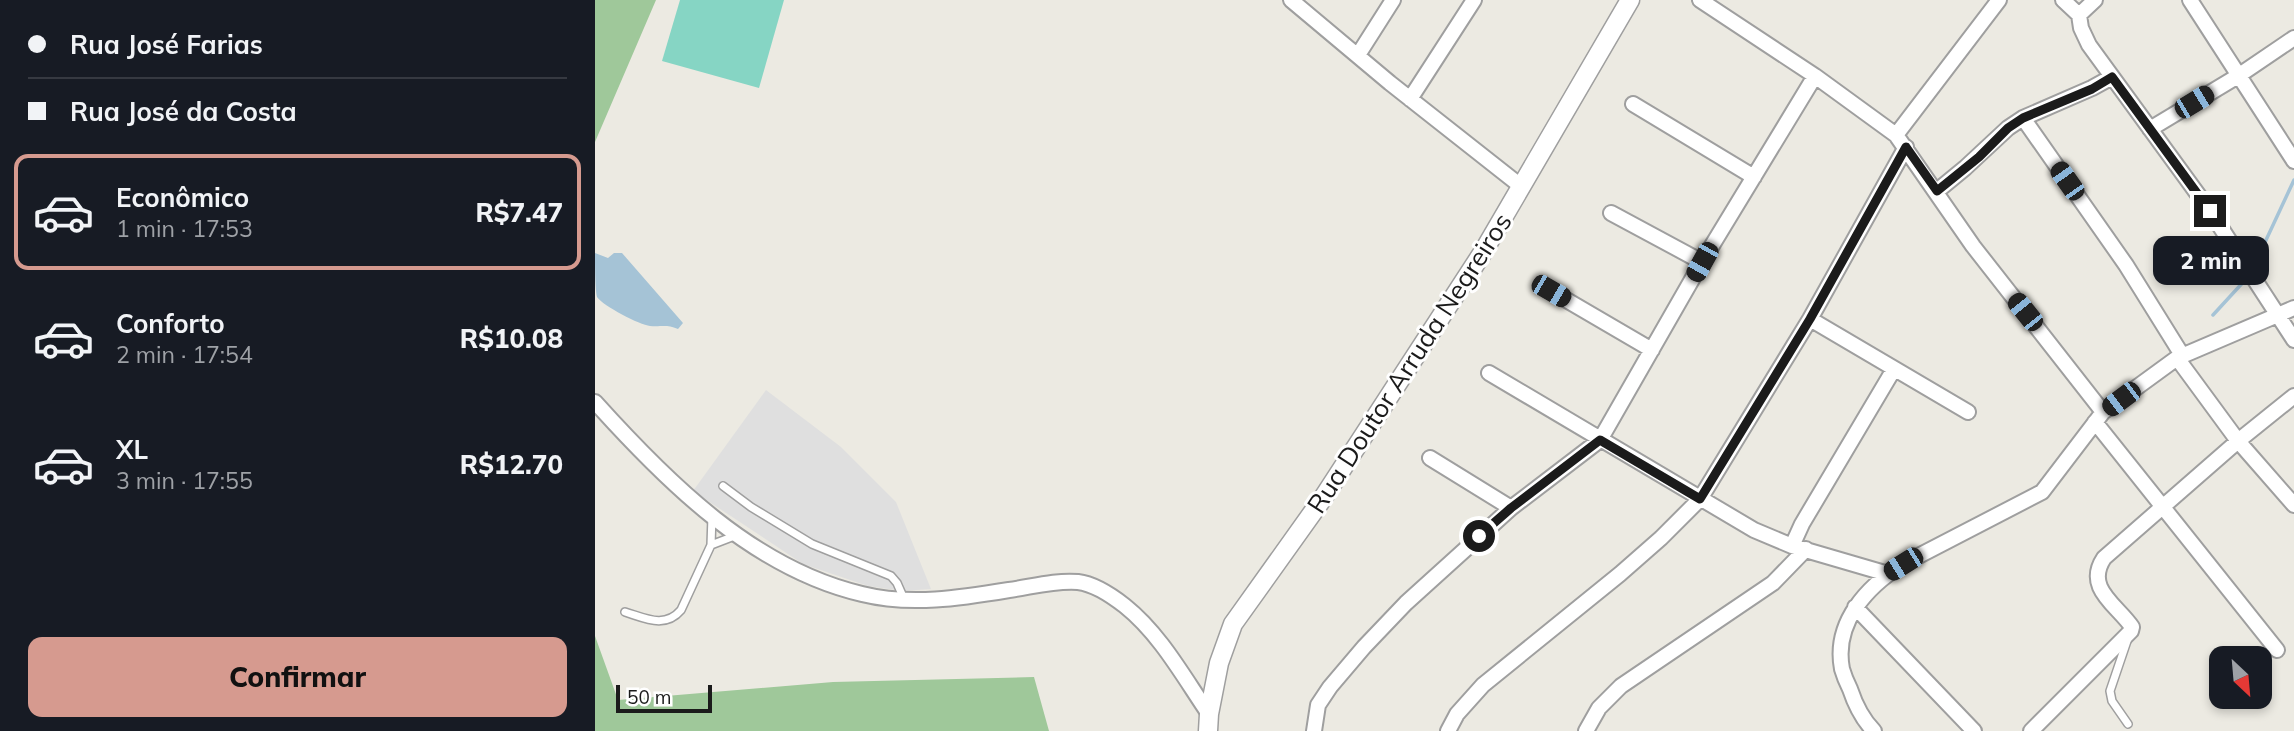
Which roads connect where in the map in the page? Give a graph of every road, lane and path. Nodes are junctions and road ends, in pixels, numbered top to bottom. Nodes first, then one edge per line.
1 (1291, 0) edge
2 (1393, 0) edge
3 (1474, 0) edge
4 (1630, 0) edge
5 (1700, 0) edge
6 (1999, 0) edge
7 (2063, 0) edge
8 (2095, 0) edge
9 (2190, 0) edge
10 (1715, 4) edge
11 (2079, 15) junction
12 (2294, 38) edge
13 (1358, 55) junction
14 (1815, 76) junction
15 (2238, 76) junction
16 (2112, 77) junction
17 (1410, 99) junction
18 (1633, 104) dead end
19 (2023, 118) junction
20 (2150, 129) junction
21 (1901, 141) junction
22 (2294, 161) edge
23 (1754, 177) junction
24 (1522, 187) junction
25 (1937, 191) junction
26 (1611, 213) dead end
27 (1702, 262) junction
28 (1551, 291) dead end
29 (2294, 309) edge
30 (2278, 315) junction
31 (1810, 319) junction
32 (2294, 340) edge
33 (1652, 351) junction
34 (2179, 356) junction
35 (1894, 369) junction
36 (1489, 373) dead end
37 (2294, 396) edge
38 (595, 402) edge
39 (1968, 412) dead end
40 (2099, 417) junction
41 (1600, 440) junction
42 (2238, 441) junction
43 (1430, 458) dead end
44 (723, 486) dead end
45 (1700, 499) junction
46 (2294, 505) edge
47 (2164, 506) junction
48 (1511, 508) junction
49 (711, 515) junction
50 (737, 534) junction
51 (711, 545) junction
52 (1799, 548) junction
53 (1888, 574) junction
54 (905, 600) junction
55 (1855, 607) junction
56 (625, 612) dead end
57 (2131, 631) junction
58 (2277, 650) dead end
59 (1208, 722) edge
60 (2128, 724) dead end
61 (1314, 731) edge
62 (1448, 731) edge
63 (1586, 731) edge
64 (1874, 731) edge
65 (1974, 731) edge
66 (2031, 731) edge

1 - 13 street
2 - 13 street
3 - 17 street
4 - 24 street, Rua Doutor Arruda Negreiros
5 - 10 street
6 - 21 street
7 - 11 street
8 - 11 street
9 - 15 street
10 - 14 street
11 - 16 street
12 - 15 street
13 - 17 street
14 - 21 street
14 - 23 street
15 - 20 street
15 - 22 street
16 - 19 street
16 - 20 street
17 - 24 street
18 - 23 street
19 - 25 street
19 - 34 street
20 - 30 street
21 - 25 street
21 - 31 street
23 - 27 street
24 - 59 street, Rua Doutor Arruda Negreiros
25 - 40 street
26 - 27 street
27 - 33 street
28 - 33 street
29 - 30 street
30 - 32 street
30 - 34 street
31 - 35 street
31 - 45 street
33 - 41 street
34 - 40 street
34 - 42 street
35 - 39 street
35 - 52 street
36 - 41 street
37 - 42 street
38 - 49 street
40 - 47 street
40 - 53 street
41 - 45 street
41 - 48 street
42 - 46 street
42 - 47 street
43 - 48 street
44 - 54 lane
45 - 52 street
45 - 62 street
47 - 57 street
47 - 58 street
48 - 61 street
49 - 50 street
49 - 51 lane
50 - 51 lane
50 - 54 street
51 - 56 lane
52 - 53 street
52 - 63 street
53 - 55 street
54 - 59 street
55 - 64 street
55 - 65 street
57 - 60 lane
57 - 66 street

